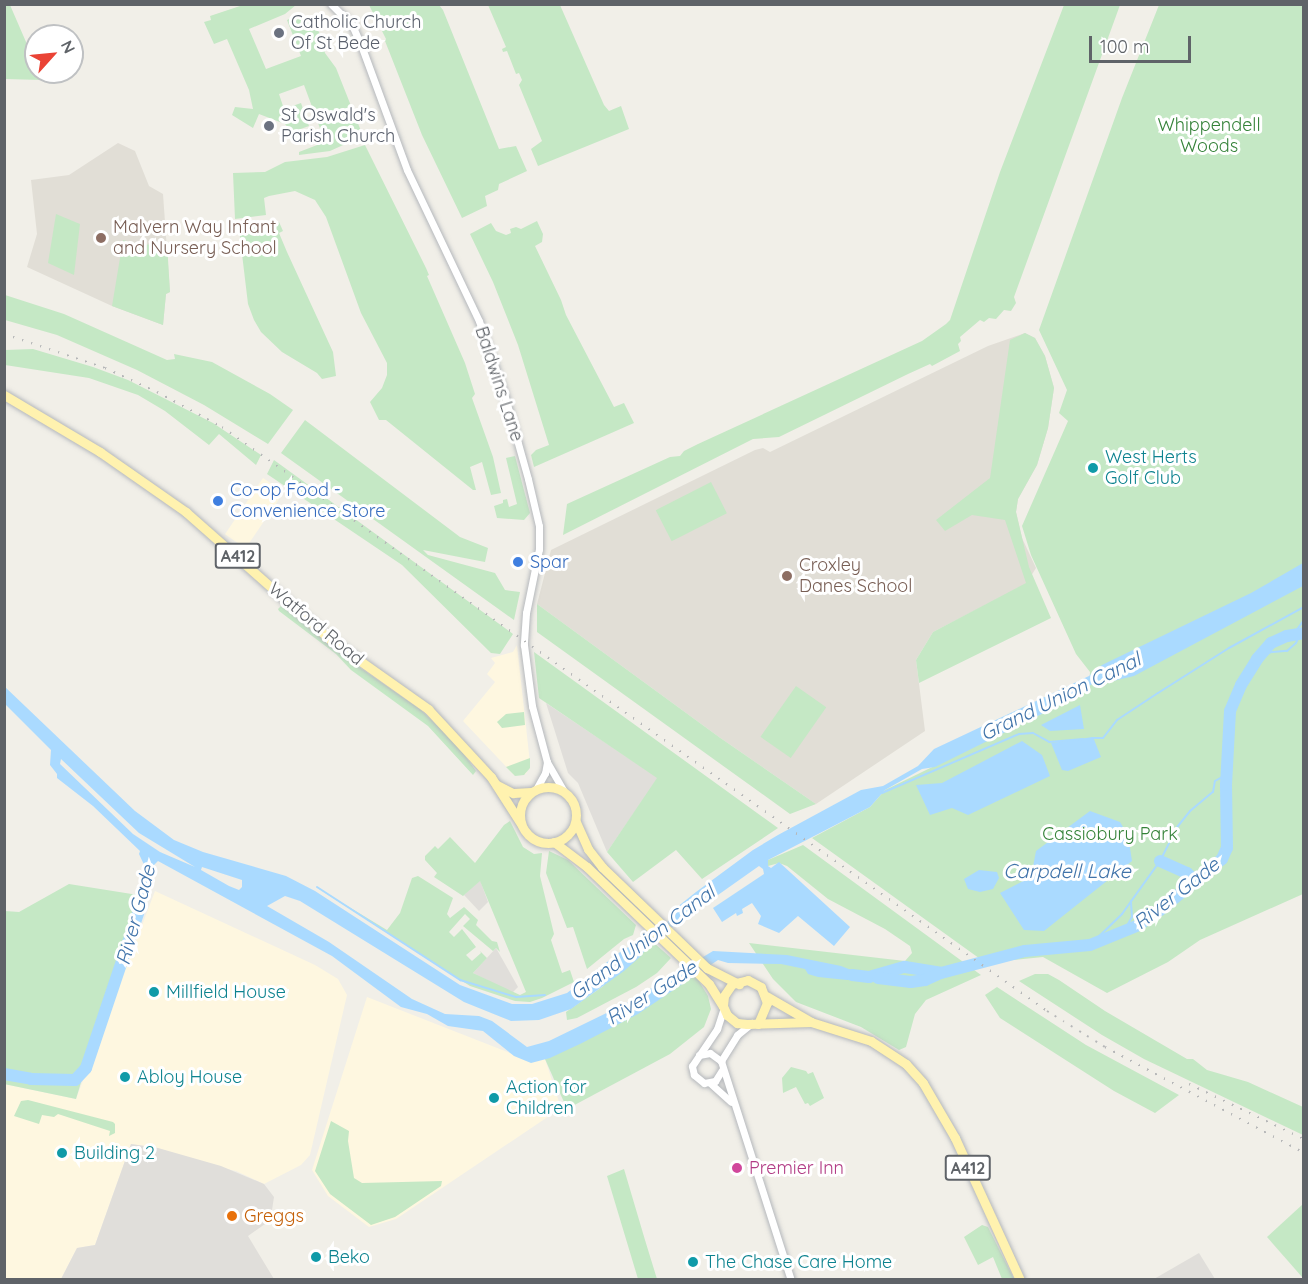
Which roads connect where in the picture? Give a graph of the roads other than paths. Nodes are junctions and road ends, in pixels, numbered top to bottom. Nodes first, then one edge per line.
1 (332, 4) edge
2 (4, 395) edge
3 (547, 762) junction
4 (497, 785) junction
5 (534, 790) junction
6 (564, 792) junction
7 (576, 822) junction
8 (521, 824) junction
9 (554, 842) junction
10 (691, 960) junction
11 (703, 971) junction
12 (739, 984) junction
13 (766, 996) junction
14 (724, 1007) junction
15 (810, 1022) junction
16 (755, 1023) junction
17 (699, 1055) junction
18 (721, 1064) junction
19 (710, 1083) junction
20 (733, 1103) junction
21 (791, 1280) edge
22 (1020, 1280) edge

1 - 3 street, Baldwins Lane
2 - 4 main road, Watford Road / A412
3 - 5 street
3 - 6 street, Baldwins Lane
4 - 5 main road
4 - 8 main road, Watford Road / A412
5 - 6 main road
5 - 8 main road
6 - 7 main road, A412
7 - 9 main road
7 - 10 main road, A412
8 - 9 main road, A412
9 - 10 main road, A412
10 - 11 main road, A412
11 - 12 main road, A412
11 - 14 main road, A412
12 - 13 main road
12 - 14 main road
13 - 15 main road, A412
13 - 16 main road
14 - 16 main road
14 - 17 street
15 - 16 main road, A412
15 - 22 main road, A412
16 - 18 street
17 - 18 street
17 - 19 street
18 - 19 street
18 - 20 street
19 - 20 street
20 - 21 street

